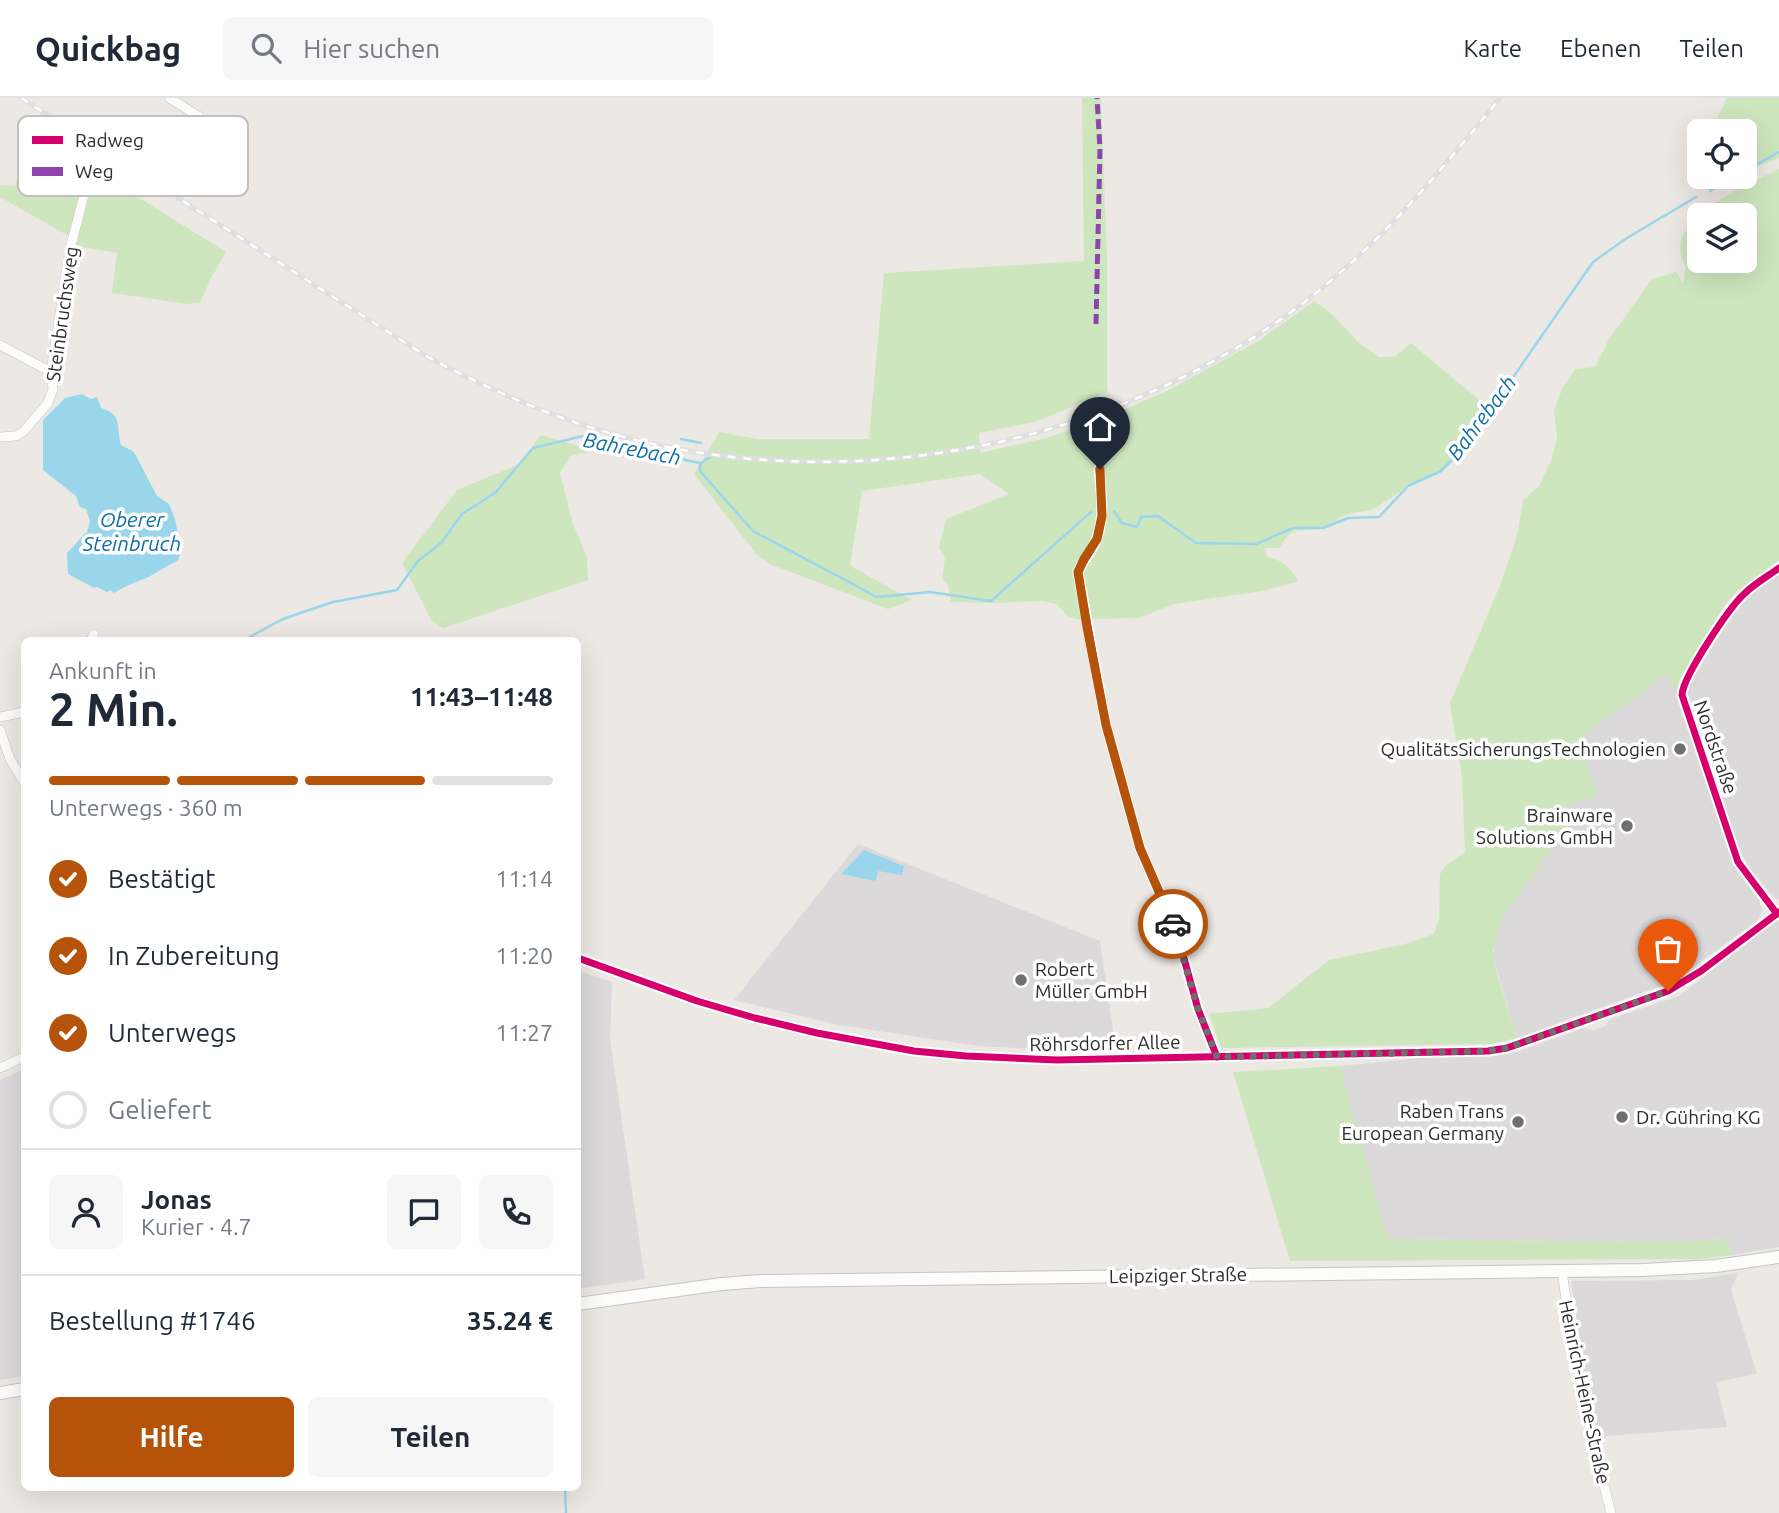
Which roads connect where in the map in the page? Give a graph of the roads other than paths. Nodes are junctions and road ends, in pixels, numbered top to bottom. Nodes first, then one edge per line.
1 (169, 98) edge
2 (198, 116) edge
3 (84, 196) edge
4 (0, 345) edge
5 (51, 372) junction
6 (0, 437) edge
7 (1100, 469) dead end
8 (1779, 568) edge
9 (21, 713) edge
10 (0, 717) edge
11 (0, 730) edge
12 (21, 777) edge
13 (1778, 913) edge
14 (581, 959) edge
15 (1217, 1057) junction
16 (21, 1058) edge
17 (0, 1068) edge
18 (1779, 1256) edge
19 (1562, 1271) junction
20 (581, 1304) edge
21 (21, 1390) edge
22 (0, 1393) edge
23 (1611, 1513) edge

1 - 2 street
3 - 5 street, Steinbruchsweg
4 - 5 street
5 - 6 street, Steinbruchsweg
7 - 15 street
8 - 13 street, Nordstraße
9 - 10 street
11 - 12 street
13 - 15 street, Röhrsdorfer Allee
14 - 15 street, Röhrsdorfer Allee
16 - 17 street
18 - 19 main road, Leipziger Straße
19 - 20 main road, Leipziger Straße
19 - 23 street, Heinrich-Heine-Straße
21 - 22 main road

